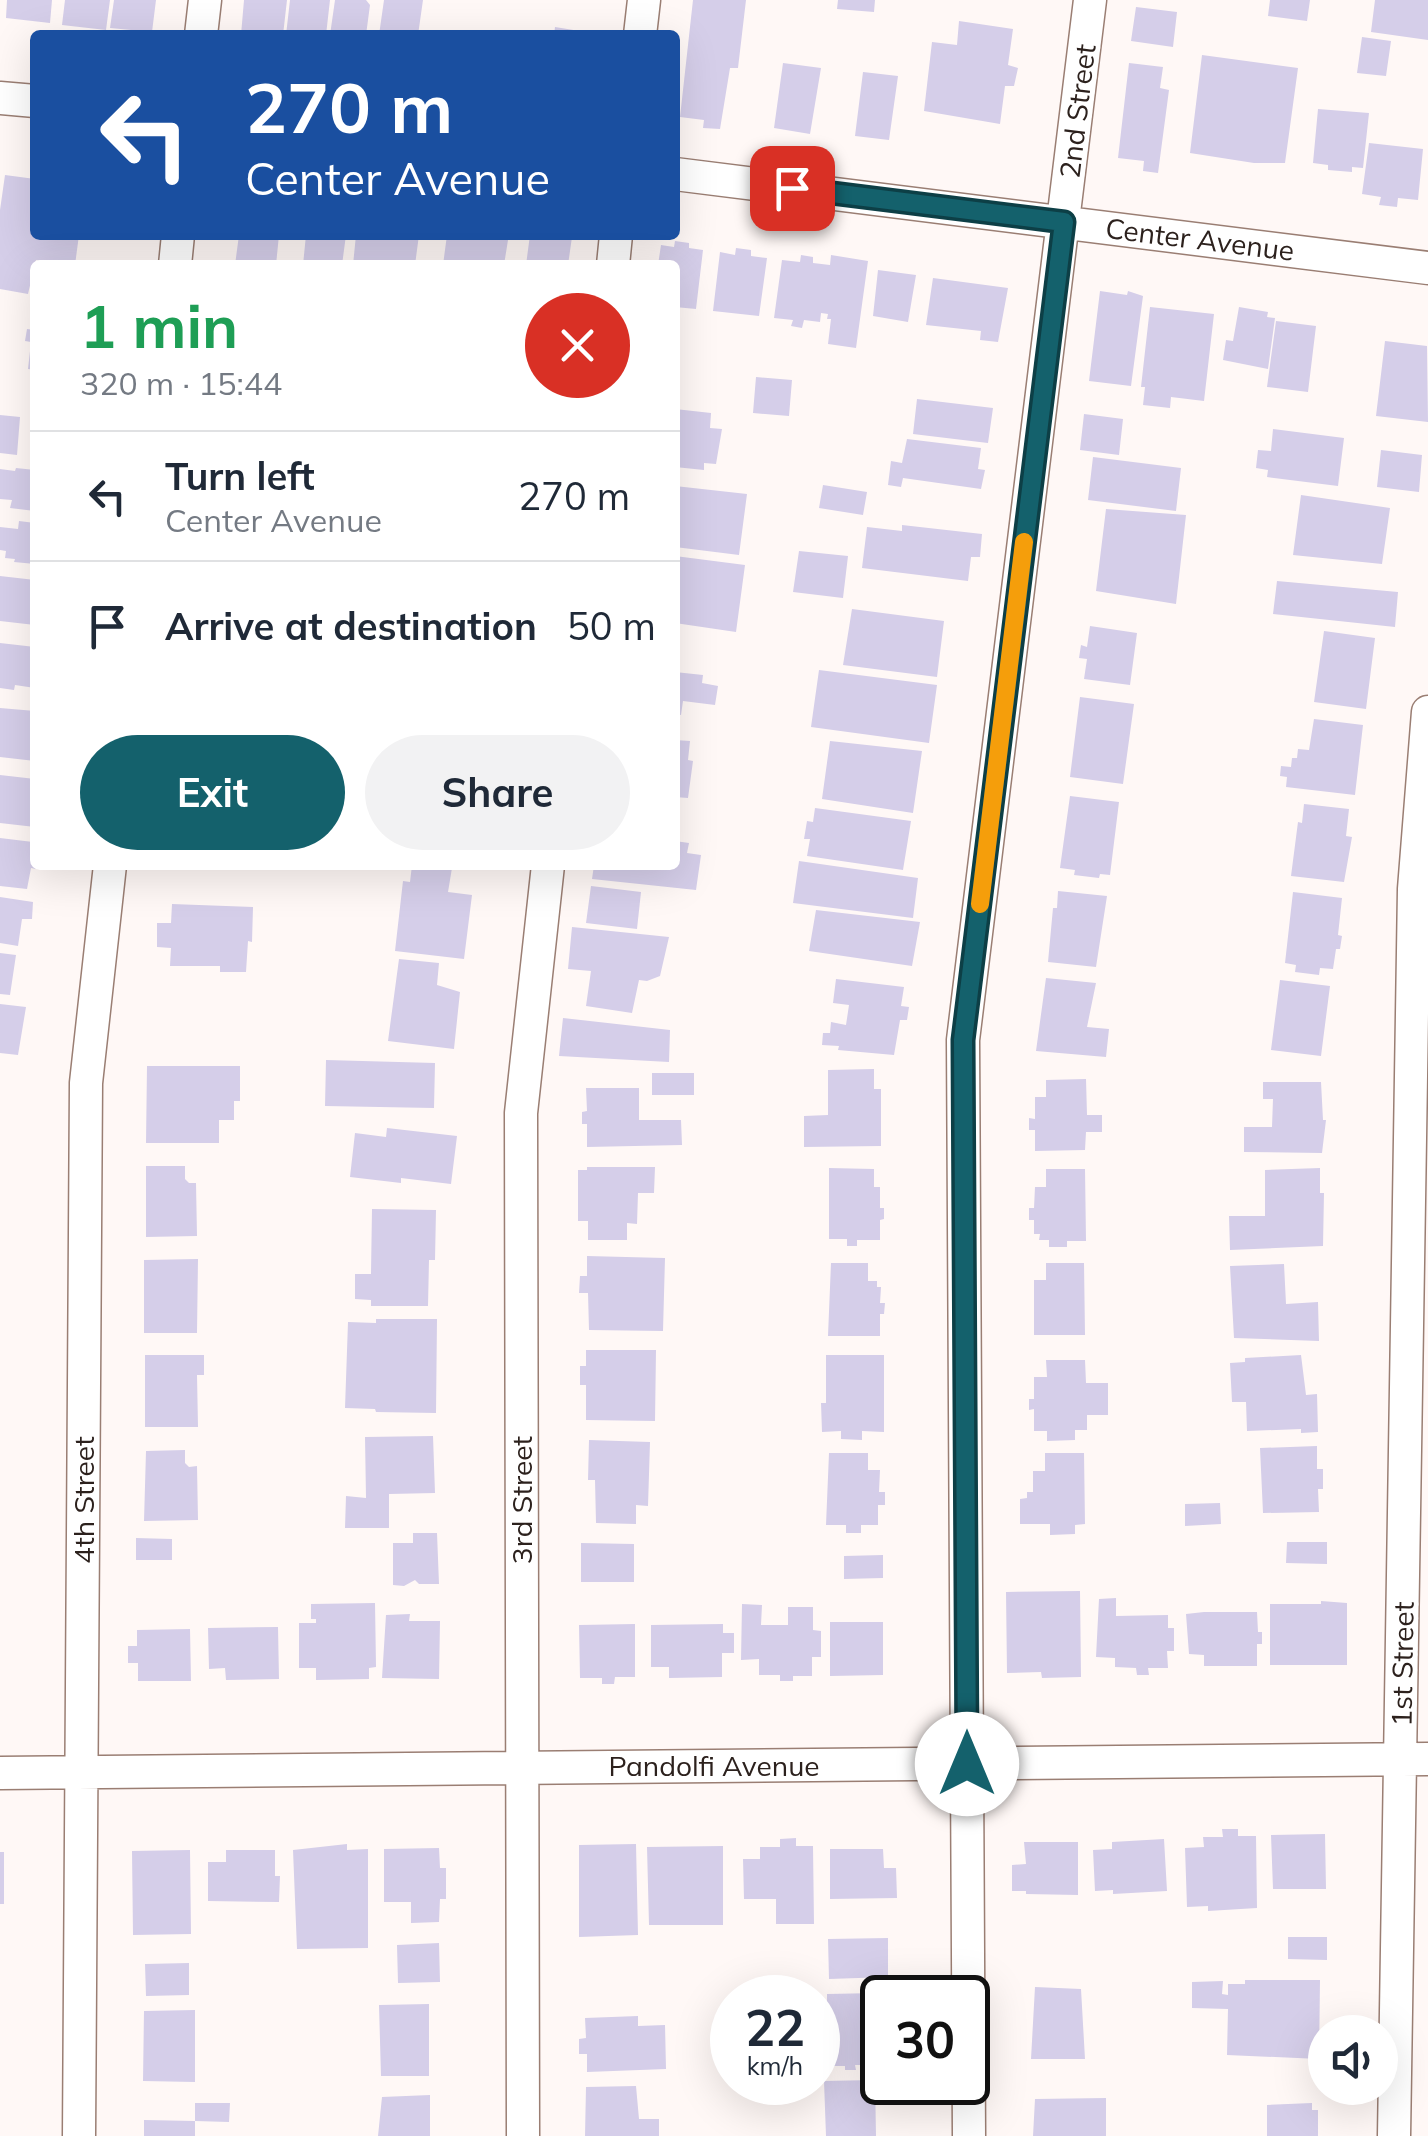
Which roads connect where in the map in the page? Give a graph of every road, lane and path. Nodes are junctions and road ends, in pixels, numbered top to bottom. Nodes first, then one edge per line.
1 (205, 0) edge
2 (644, 0) edge
3 (1090, 0) edge
4 (202, 30) edge
5 (641, 30) edge
6 (0, 98) edge
7 (30, 101) edge
8 (680, 175) edge
9 (1064, 222) junction
10 (1428, 268) edge
11 (1428, 712) edge
12 (109, 870) edge
13 (547, 870) edge
14 (1414, 1760) edge
15 (967, 1764) junction
16 (522, 1767) junction
17 (81, 1771) junction
18 (0, 1773) edge
19 (78, 2136) edge
20 (523, 2136) edge
21 (968, 2136) edge
22 (1394, 2136) edge

1 - 4 street
2 - 5 street
3 - 9 street, 2nd Street
6 - 7 street
8 - 9 street, Center Avenue
9 - 10 street, Center Avenue
9 - 15 street, 2nd Street
11 - 14 street, 1st Street
12 - 17 street, 4th Street
13 - 16 street, 3rd Street
14 - 15 street, Pandolfi Avenue
14 - 22 street, 1st Street
15 - 16 street, Pandolfi Avenue
15 - 21 street, 2nd Street
16 - 17 street, Pandolfi Avenue
16 - 20 street, 3rd Street
17 - 18 street, Pandolfi Avenue
17 - 19 street, 4th Street

